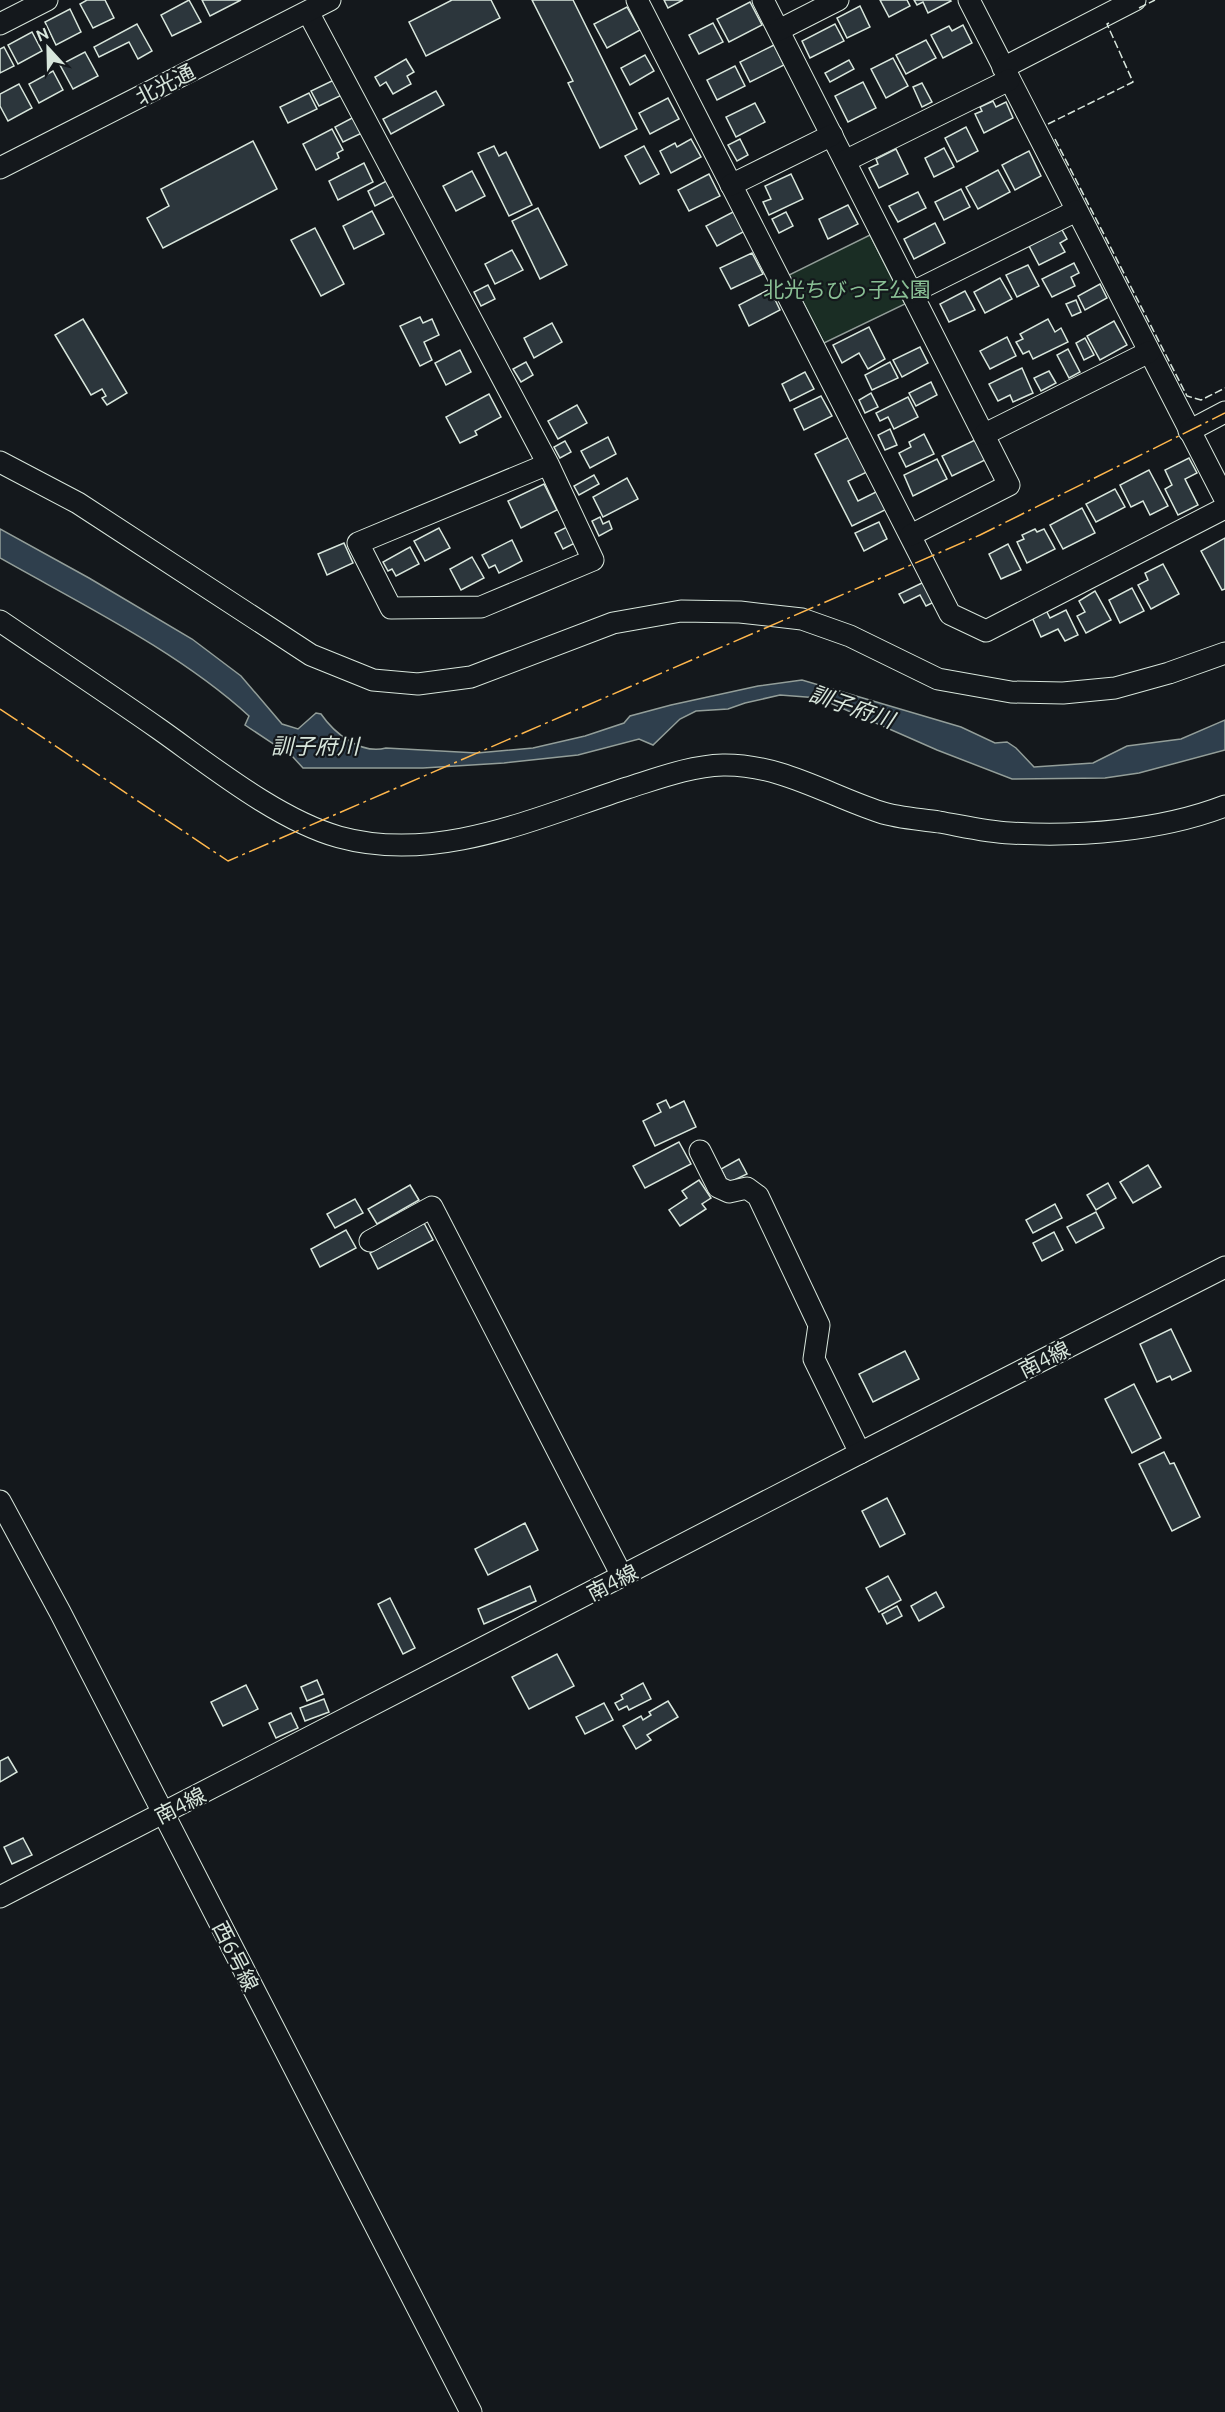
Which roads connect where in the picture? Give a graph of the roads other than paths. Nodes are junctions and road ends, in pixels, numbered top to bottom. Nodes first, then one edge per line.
1 (47, 0) edge
2 (637, 0) edge
3 (763, 0) edge
4 (838, 0) edge
5 (969, 0) edge
6 (1135, 0) edge
7 (322, 3) edge
8 (0, 24) edge
9 (779, 30) junction
10 (1006, 74) junction
11 (832, 135) junction
12 (845, 161) junction
13 (0, 168) edge
14 (731, 184) junction
15 (1076, 211) junction
16 (913, 292) junction
17 (1149, 351) junction
18 (1225, 412) edge
19 (1189, 431) junction
20 (985, 434) junction
21 (0, 462) edge
22 (548, 464) junction
23 (1225, 499) edge
24 (1225, 508) edge
25 (911, 535) junction
26 (0, 621) edge
27 (1225, 653) edge
28 (1225, 806) edge
29 (700, 1151) dead end
30 (370, 1241) dead end
31 (1225, 1267) edge
32 (860, 1453) junction
33 (0, 1501) edge
34 (622, 1576) junction
35 (163, 1814) junction
36 (0, 1897) edge
37 (471, 2412) edge

1 - 8 street
2 - 14 street
3 - 9 street
4 - 9 street
5 - 10 street
6 - 10 street
7 - 13 street, 北光通
7 - 22 street
9 - 11 street
10 - 12 street
10 - 15 street
11 - 12 street
11 - 14 street
12 - 16 street
14 - 25 street
15 - 16 street
15 - 17 street
16 - 20 street
17 - 19 street
17 - 20 street
18 - 19 street
19 - 23 street
20 - 25 street
21 - 27 street
22 - 22 street
24 - 25 street
26 - 28 street
29 - 32 street
30 - 34 street
31 - 32 street, 南4線
32 - 34 street, 南4線
33 - 35 street, 西6号線
34 - 35 street, 南4線
35 - 36 street, 南4線
35 - 37 street, 西6号線

